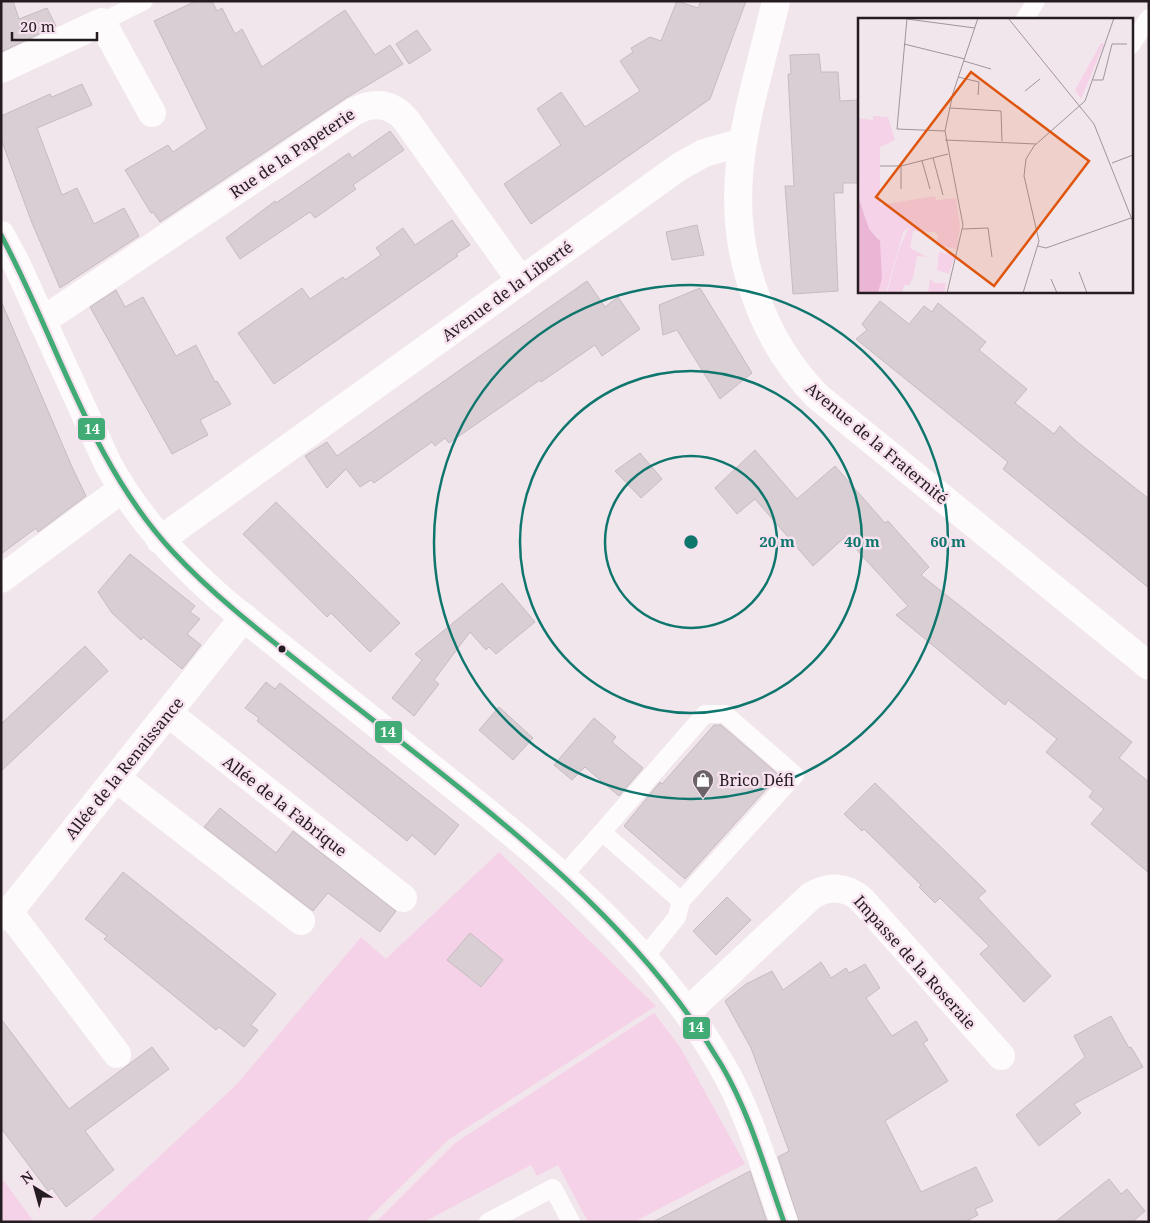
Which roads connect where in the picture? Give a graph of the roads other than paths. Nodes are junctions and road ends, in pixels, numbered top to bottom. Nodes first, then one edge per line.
1 (144, 1) edge
2 (776, 1) edge
3 (1036, 1) edge
4 (1026, 18) edge
5 (1149, 18) edge
6 (102, 22) junction
7 (1132, 44) edge
8 (1, 69) edge
9 (152, 113) dead end
10 (743, 142) junction
11 (1, 235) edge
12 (521, 281) junction
13 (42, 321) junction
14 (122, 489) junction
15 (160, 540) junction
16 (1, 580) edge
17 (244, 617) junction
18 (1149, 666) edge
19 (168, 713) junction
20 (116, 778) junction
21 (602, 832) junction
22 (562, 877) junction
23 (403, 898) dead end
24 (680, 901) junction
25 (5, 914) edge
26 (300, 921) dead end
27 (644, 958) junction
28 (687, 1012) junction
29 (117, 1054) dead end
30 (1001, 1056) dead end
31 (488, 1222) edge
32 (571, 1222) edge
33 (784, 1222) edge

1 - 6 lane
2 - 10 street
3 - 4 lane
5 - 7 lane
6 - 8 street
6 - 9 street
10 - 12 street, Avenue de la Liberté
10 - 18 street, Avenue de la Fraternité
11 - 13 street
12 - 13 street, Rue de la Papeterie
12 - 15 street, Avenue de la Liberté
13 - 14 street
14 - 15 street
14 - 16 street
15 - 17 street
17 - 19 street, Allée de la Renaissance
17 - 22 street
19 - 20 street, Allée de la Renaissance
19 - 23 street, Allée de la Fabrique
20 - 25 street, Allée de la Renaissance
20 - 26 street
21 - 22 lane
21 - 24 lane
21 - 24 lane
22 - 27 street
24 - 27 lane
25 - 29 street
27 - 28 street
28 - 30 street, Impasse de la Roseraie
28 - 33 street
31 - 32 lane

